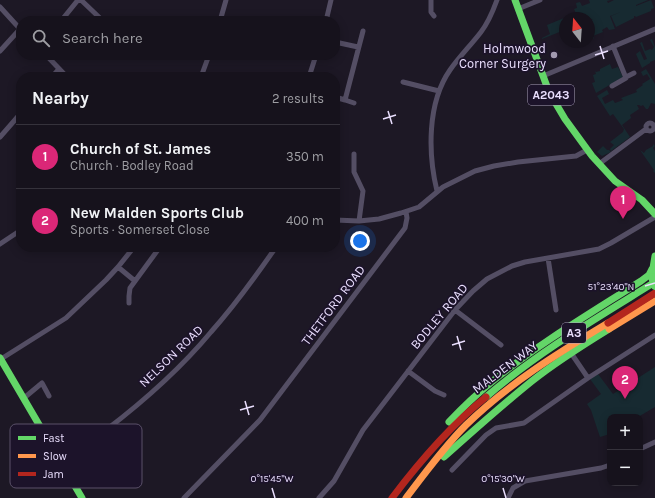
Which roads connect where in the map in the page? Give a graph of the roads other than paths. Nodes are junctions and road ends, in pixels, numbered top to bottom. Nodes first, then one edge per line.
1 (78, 0) edge
2 (81, 0) edge
3 (226, 0) edge
4 (331, 0) edge
5 (431, 0) edge
6 (497, 0) edge
7 (515, 0) edge
8 (540, 0) edge
9 (0, 6) edge
10 (518, 9) junction
11 (65, 16) edge
12 (98, 16) edge
13 (221, 16) edge
14 (327, 16) edge
15 (434, 16) dead end
16 (16, 24) edge
17 (655, 28) edge
18 (363, 31) dead end
19 (16, 34) edge
20 (340, 43) edge
21 (613, 46) junction
22 (358, 47) junction
23 (0, 51) edge
24 (51, 60) edge
25 (207, 60) edge
26 (314, 60) edge
27 (59, 69) junction
28 (56, 72) edge
29 (62, 72) edge
30 (203, 72) edge
31 (311, 72) edge
32 (634, 73) dead end
33 (543, 76) junction
34 (626, 77) junction
35 (402, 82) dead end
36 (612, 86) dead end
37 (439, 91) junction
38 (340, 99) edge
39 (345, 100) junction
40 (354, 103) dead end
41 (16, 119) edge
42 (646, 129) dead end
43 (0, 137) edge
44 (587, 150) junction
45 (354, 154) dead end
46 (599, 164) junction
47 (437, 191) junction
48 (406, 212) junction
49 (655, 214) edge
50 (340, 220) edge
51 (360, 221) junction
52 (16, 233) edge
53 (0, 244) edge
54 (130, 252) edge
55 (156, 252) edge
56 (272, 252) edge
57 (655, 255) edge
58 (548, 258) junction
59 (118, 267) junction
60 (653, 276) edge
61 (135, 281) junction
62 (655, 286) edge
63 (655, 292) edge
64 (655, 301) edge
65 (129, 303) dead end
66 (455, 310) junction
67 (556, 310) dead end
68 (655, 335) edge
69 (501, 345) dead end
70 (571, 353) junction
71 (0, 359) edge
72 (408, 371) junction
73 (588, 378) junction
74 (444, 395) dead end
75 (49, 396) dead end
76 (24, 398) junction
77 (39, 424) edge
78 (113, 424) edge
79 (655, 442) edge
80 (643, 448) edge
81 (430, 465) junction
82 (607, 466) edge
83 (452, 470) dead end
84 (411, 472) junction
85 (76, 488) edge
86 (82, 498) edge
87 (184, 498) edge
88 (319, 498) edge
89 (392, 498) edge
90 (406, 498) edge
91 (508, 498) edge

1 - 11 street
2 - 12 street
3 - 13 street
4 - 14 street
5 - 15 street
6 - 37 street
7 - 10 main road, A2043
8 - 10 street
9 - 16 street
10 - 33 main road, A2043
17 - 21 street
18 - 22 street
19 - 23 street
20 - 22 street
21 - 33 street
21 - 34 street
22 - 39 street
24 - 27 street
25 - 30 street
26 - 31 street
27 - 28 street
27 - 29 street
32 - 34 street
33 - 44 main road, A2043
34 - 36 street
35 - 37 street
37 - 47 street
38 - 39 street
39 - 40 street
41 - 43 street
42 - 46 street
44 - 46 main road, A2043
44 - 47 street
45 - 51 street
46 - 49 main road, A2043
47 - 48 street
48 - 51 street
48 - 87 street, THETFORD ROAD
49 - 58 street, BODLEY ROAD
50 - 51 street
52 - 53 street
54 - 59 street
55 - 61 street
56 - 78 street, NELSON ROAD
57 - 60 main road
58 - 66 street, BODLEY ROAD
58 - 67 street
59 - 61 street
59 - 71 street
60 - 62 main road, bridge
60 - 84 main road, MALDEN WAY / A3
60 - 84 main road
61 - 65 street
63 - 81 main road, MALDEN WAY / A3
64 - 70 main road
66 - 69 street
66 - 72 street, BODLEY ROAD
68 - 73 street
70 - 73 street
70 - 81 main road
71 - 76 main road
72 - 74 street
72 - 88 street, BODLEY ROAD
73 - 83 street
75 - 76 street
76 - 77 main road
79 - 80 street
81 - 90 main road, MALDEN WAY / A3
82 - 91 street
84 - 89 main road, MALDEN WAY / A3
85 - 86 main road

